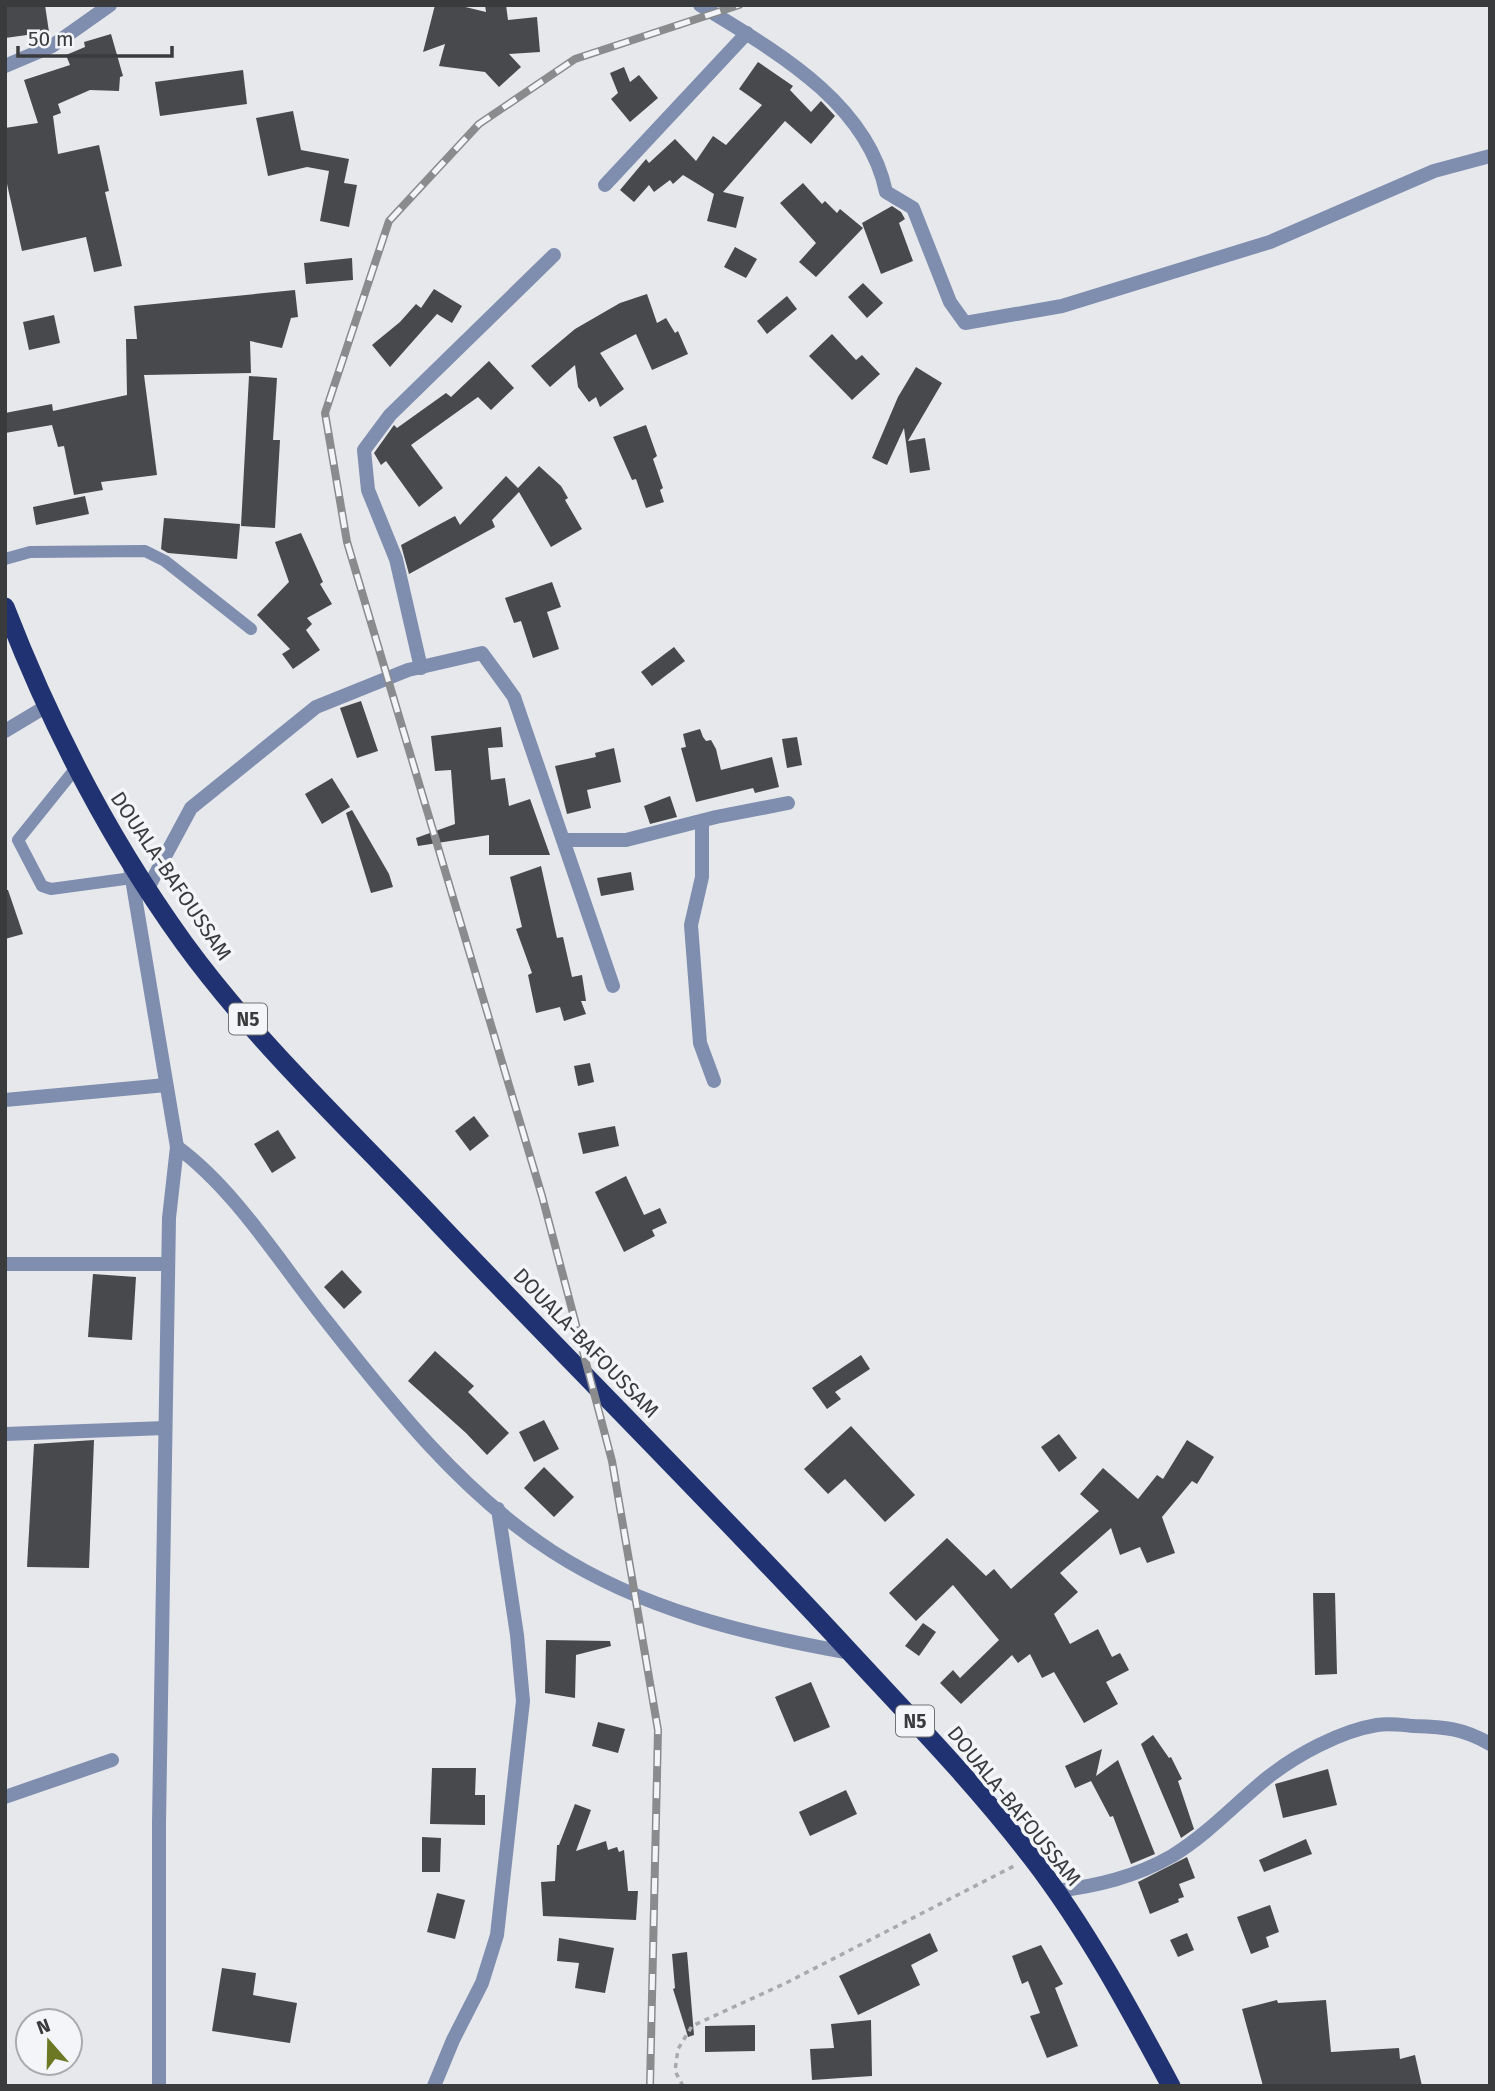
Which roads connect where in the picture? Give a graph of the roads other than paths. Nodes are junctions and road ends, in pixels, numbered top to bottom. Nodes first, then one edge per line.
1 (110, 5) edge
2 (700, 5) edge
3 (747, 33) junction
4 (5, 66) edge
5 (1490, 156) edge
6 (605, 185) dead end
7 (554, 255) dead end
8 (5, 559) edge
9 (5, 607) edge
10 (251, 629) dead end
11 (421, 668) junction
12 (45, 707) junction
13 (5, 731) edge
14 (76, 768) junction
15 (788, 803) dead end
16 (702, 821) junction
17 (564, 840) junction
18 (136, 875) junction
19 (613, 986) dead end
20 (714, 1081) dead end
21 (166, 1085) junction
22 (5, 1100) edge
23 (177, 1147) junction
24 (5, 1264) edge
25 (168, 1264) junction
26 (165, 1427) junction
27 (5, 1434) edge
28 (498, 1509) junction
29 (851, 1653) junction
30 (1490, 1744) edge
31 (112, 1760) dead end
32 (5, 1797) edge
33 (1056, 1891) junction
34 (159, 2086) edge
35 (434, 2086) edge
36 (1171, 2086) edge

1 - 4 street
2 - 3 street
3 - 5 street
3 - 6 street
7 - 11 street
8 - 10 lane
9 - 12 highway, DOUALA-BAFOUSSAM / N5
11 - 17 street
11 - 18 street
12 - 13 street
12 - 14 highway, DOUALA-BAFOUSSAM / N5
14 - 18 highway, DOUALA-BAFOUSSAM / N5
14 - 18 lane
15 - 16 street
16 - 17 street
16 - 20 street
17 - 19 street
18 - 21 street
18 - 29 highway, DOUALA-BAFOUSSAM / N5
21 - 22 street
21 - 23 street
23 - 25 street
23 - 28 street
24 - 25 street
25 - 26 street
26 - 27 street
26 - 34 street
28 - 29 street
28 - 35 street
29 - 33 highway, DOUALA-BAFOUSSAM / N5
30 - 33 street
31 - 32 street
33 - 36 highway, DOUALA-BAFOUSSAM / N5

